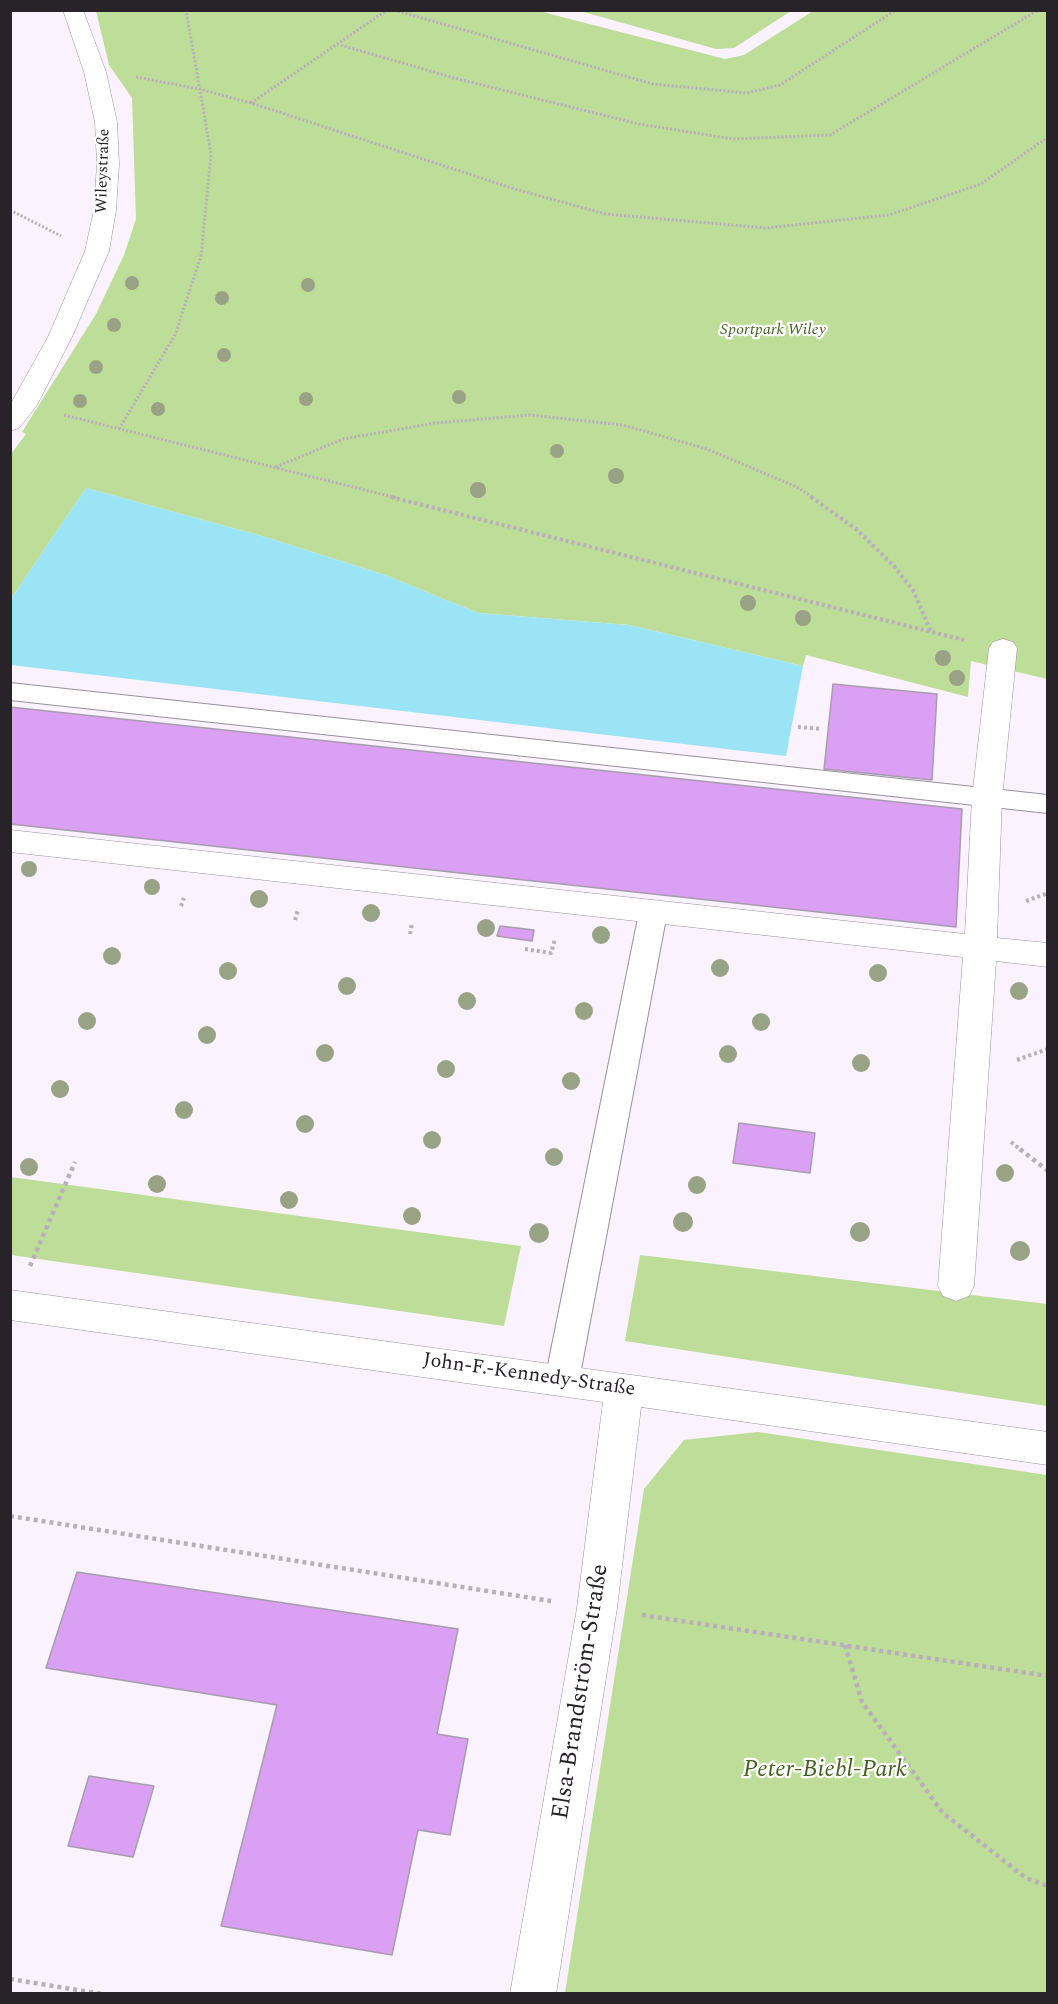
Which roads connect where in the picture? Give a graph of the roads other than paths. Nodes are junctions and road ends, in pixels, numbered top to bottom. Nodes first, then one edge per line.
1 (73, 10) edge
2 (17, 414) edge
3 (1003, 648) road end
4 (10, 691) edge
5 (987, 798) junction
6 (1047, 804) edge
7 (10, 841) edge
8 (652, 913) junction
9 (980, 947) junction
10 (1047, 955) edge
11 (956, 1286) dead end
12 (11, 1305) edge
13 (562, 1380) junction
14 (624, 1389) junction
15 (1047, 1449) edge
16 (533, 1994) edge

1 - 2 street, Wileystraße
3 - 5 street
4 - 5 lane
5 - 6 lane
5 - 9 street
7 - 8 street
8 - 9 street
8 - 13 lane
9 - 10 street
9 - 11 street
12 - 13 street, John-F.-Kennedy-Straße
13 - 14 street, John-F.-Kennedy-Straße
14 - 15 street, John-F.-Kennedy-Straße
14 - 16 street, Elsa-Brandström-Straße

